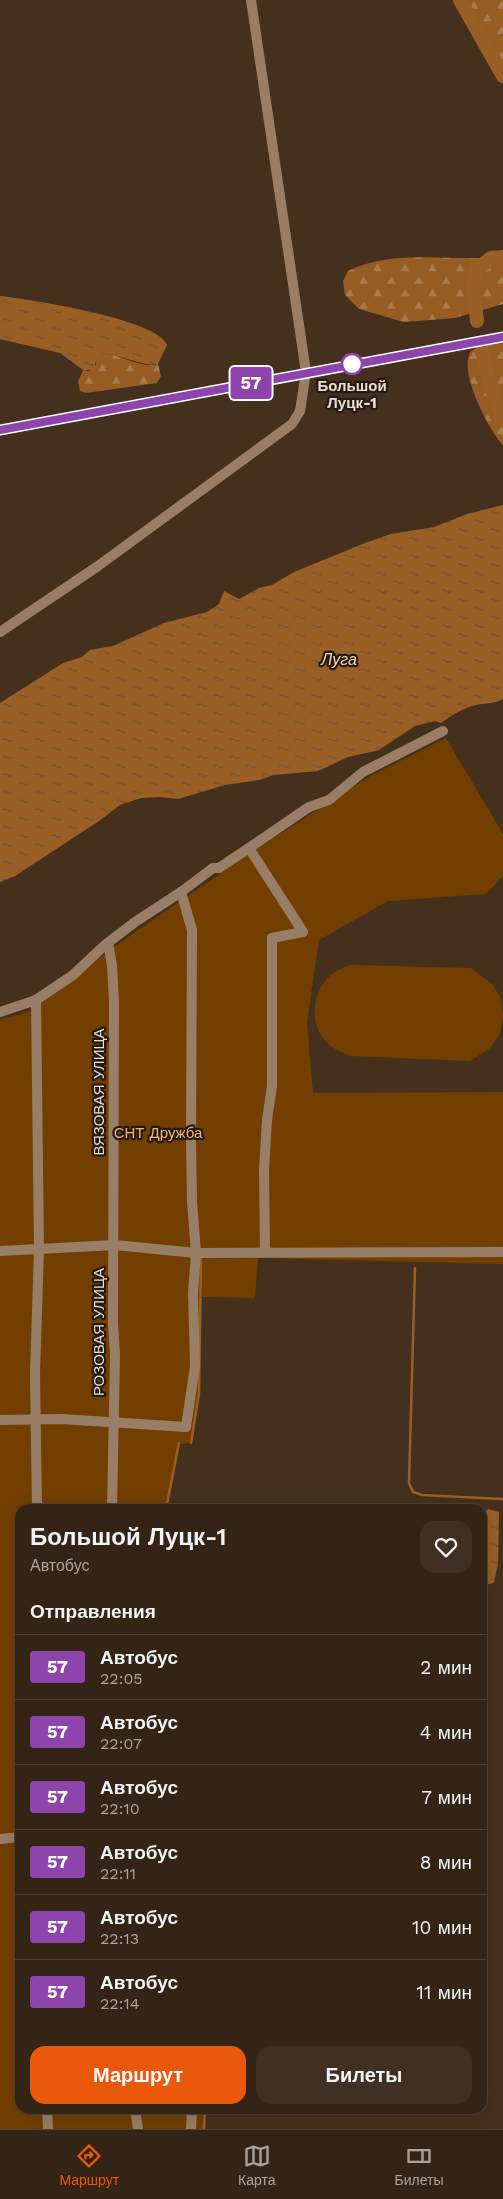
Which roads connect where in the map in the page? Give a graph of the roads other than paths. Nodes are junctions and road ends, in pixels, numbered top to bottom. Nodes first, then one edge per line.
1 (251, 0) edge
2 (503, 337) edge
3 (306, 372) junction
4 (0, 430) edge
5 (0, 632) edge
6 (443, 731) dead end
7 (249, 848) junction
8 (181, 892) junction
9 (108, 943) junction
10 (36, 1000) junction
11 (0, 1012) edge
12 (115, 1243) junction
13 (39, 1250) junction
14 (0, 1251) edge
15 (265, 1252) junction
16 (503, 1252) edge
17 (196, 1253) junction
18 (36, 1419) junction
19 (0, 1420) edge
20 (113, 1422) junction
21 (36, 1504) edge
22 (112, 1504) edge
23 (15, 1838) edge
24 (0, 1839) edge
25 (47, 2114) edge
26 (136, 2114) edge
27 (192, 2114) edge
28 (48, 2129) edge
29 (138, 2129) edge
30 (191, 2129) edge

1 - 3 street
2 - 3 street
3 - 4 street
3 - 5 street
6 - 7 street
7 - 8 street
7 - 15 street
8 - 9 street
8 - 17 street
9 - 10 street
9 - 12 street, ВЯЗОВАЯ УЛИЦА
10 - 11 street
10 - 13 street
12 - 13 street
12 - 17 street
12 - 20 street, РОЗОВАЯ УЛИЦА
13 - 14 street
13 - 18 street
15 - 16 street
15 - 17 street
17 - 20 street
18 - 19 street
18 - 20 street
18 - 21 street
20 - 22 street, РОЗОВАЯ УЛИЦА
23 - 24 street
25 - 28 street
26 - 29 street
27 - 30 street

